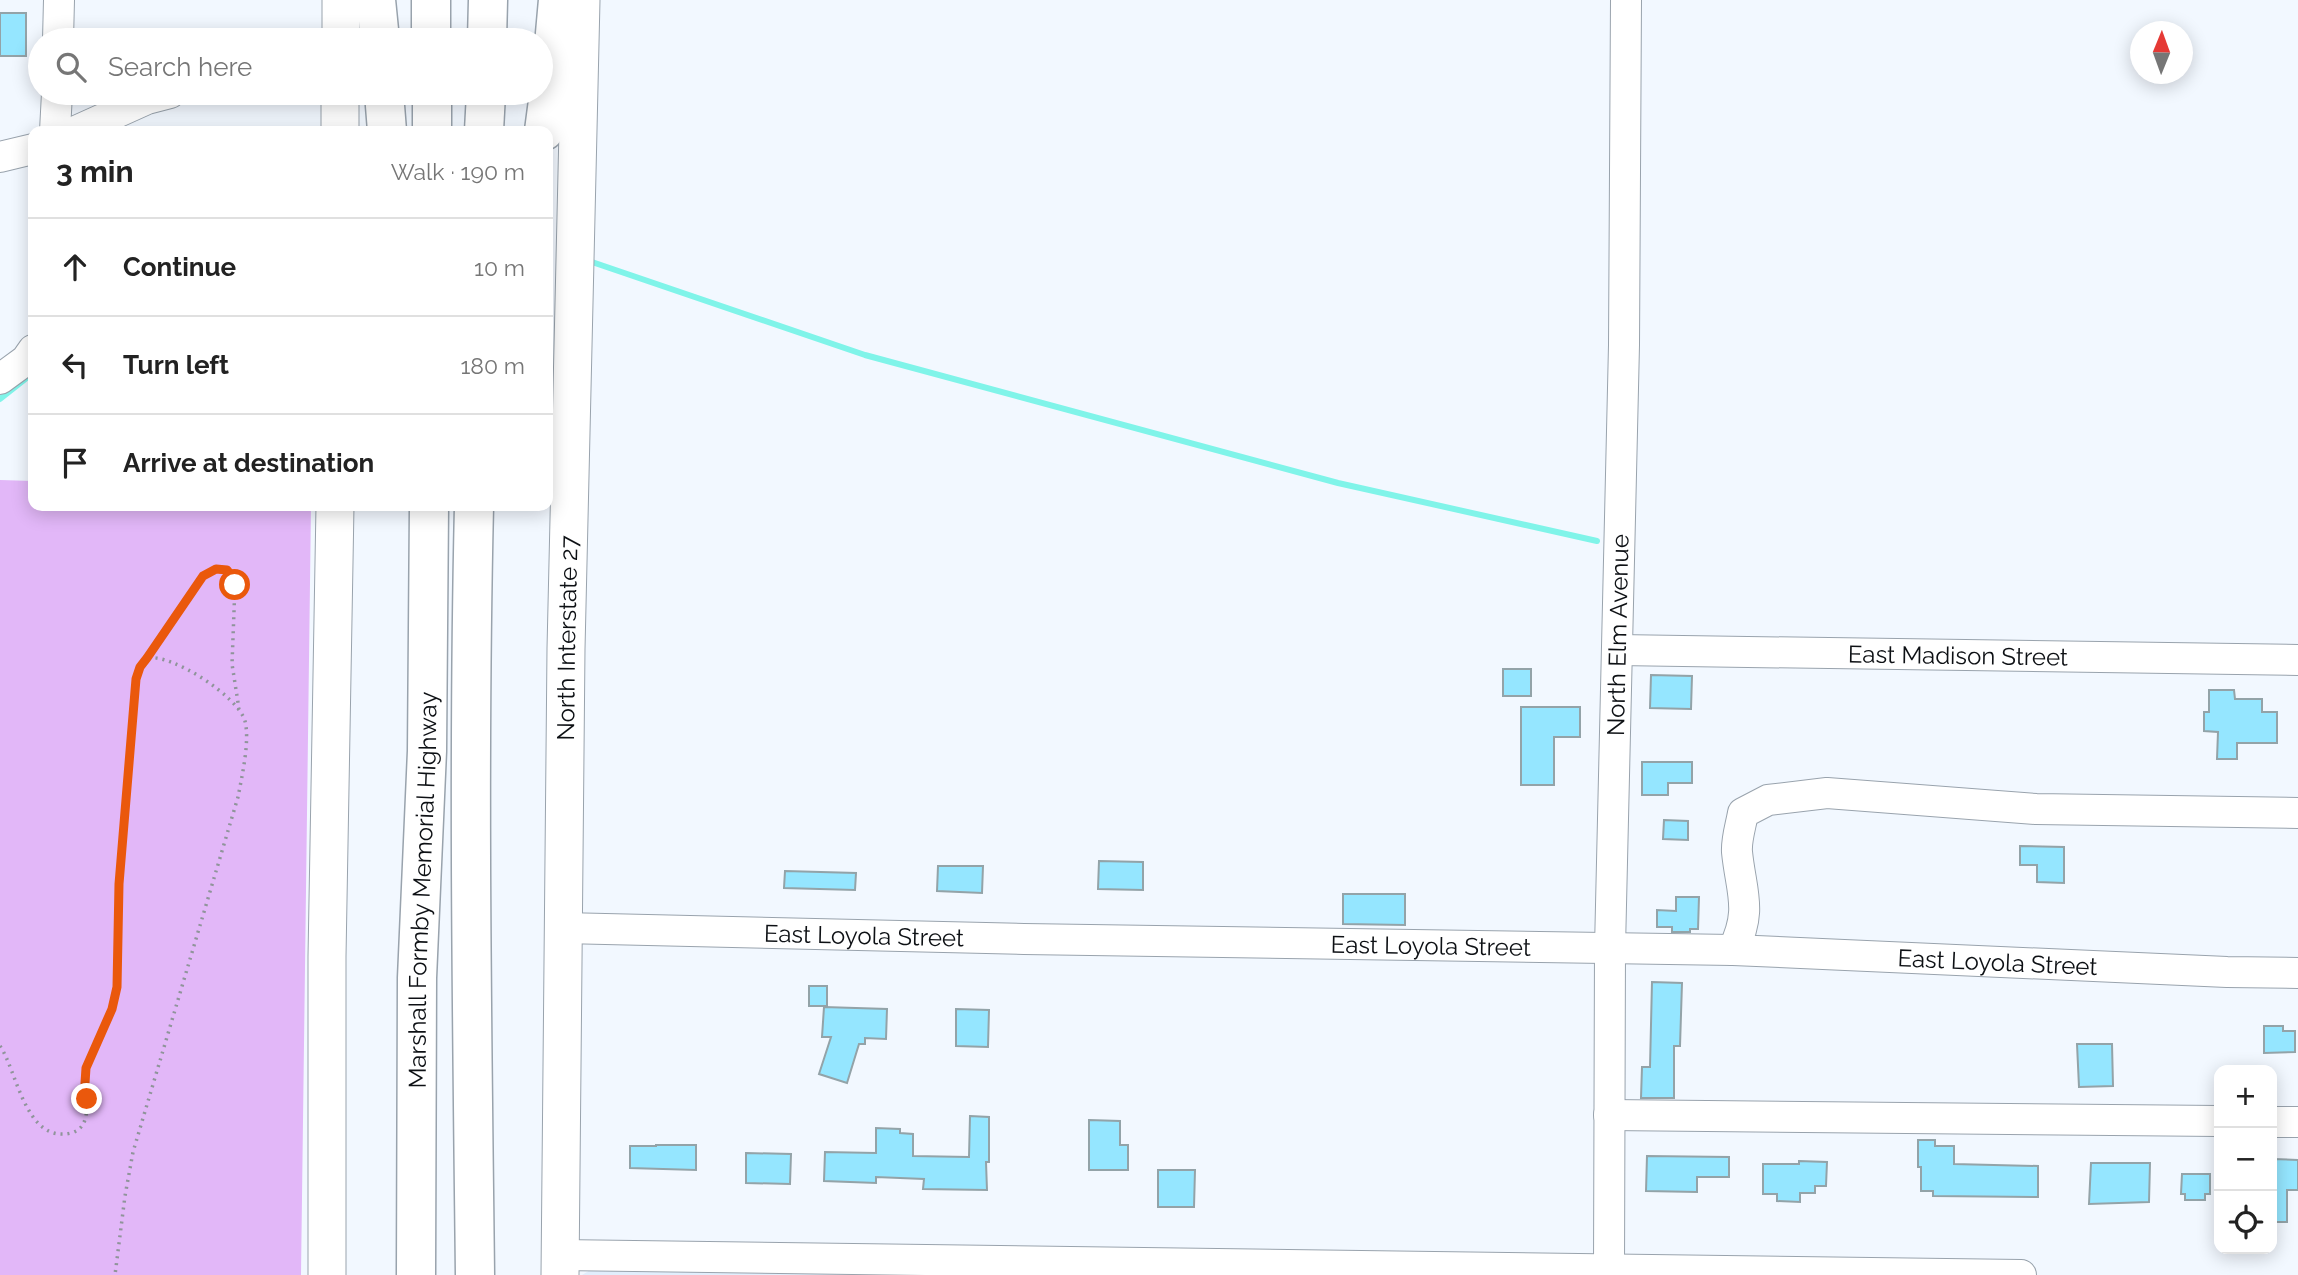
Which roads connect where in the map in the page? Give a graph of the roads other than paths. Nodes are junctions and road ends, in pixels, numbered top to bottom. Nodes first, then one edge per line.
1 (59, 0) edge
2 (341, 0) edge
3 (376, 0) edge
4 (431, 0) edge
5 (488, 0) edge
6 (558, 0) edge
7 (581, 0) edge
8 (1626, 0) edge
9 (58, 28) edge
10 (341, 28) edge
11 (379, 28) edge
12 (431, 28) edge
13 (487, 28) edge
14 (553, 56) edge
15 (56, 105) edge
16 (134, 105) edge
17 (340, 105) edge
18 (385, 105) edge
19 (432, 105) edge
20 (485, 105) edge
21 (547, 105) edge
22 (55, 126) edge
23 (87, 126) edge
24 (340, 126) edge
25 (387, 126) edge
26 (432, 126) edge
27 (484, 126) edge
28 (545, 126) edge
29 (28, 150) edge
30 (0, 158) edge
31 (28, 356) edge
32 (0, 379) edge
33 (335, 511) edge
34 (405, 511) edge
35 (429, 511) edge
36 (474, 511) edge
37 (496, 511) edge
38 (471, 648) junction
39 (1618, 650) junction
40 (2298, 660) edge
41 (2298, 813) edge
42 (564, 928) junction
43 (418, 938) junction
44 (1611, 948) junction
45 (1733, 950) junction
46 (2298, 973) edge
47 (1609, 1115) junction
48 (2214, 1121) edge
49 (2277, 1122) edge
50 (2298, 1122) edge
51 (560, 1265) edge
52 (1609, 1270) junction
53 (327, 1275) edge
54 (416, 1275) edge
55 (475, 1275) edge
56 (2021, 1275) edge

1 - 9 street
2 - 10 main road
3 - 11 highway
4 - 12 highway
5 - 13 highway
6 - 14 highway
7 - 42 main road, North Interstate 27
8 - 39 street, North Elm Avenue
15 - 22 street
16 - 23 street
17 - 24 main road
18 - 25 highway
19 - 26 highway
20 - 27 highway
21 - 28 highway
29 - 30 street
31 - 32 street
33 - 53 main road
34 - 43 highway
35 - 43 highway, Marshall Formby Memorial Highway
36 - 38 highway, Marshall Formby Memorial Highway
37 - 38 highway
38 - 55 highway, Marshall Formby Memorial Highway
39 - 40 street, East Madison Street
39 - 44 street, North Elm Avenue
41 - 45 street
42 - 44 street, East Loyola Street
42 - 51 main road, North Interstate 27
43 - 54 highway, Marshall Formby Memorial Highway
44 - 45 street, East Loyola Street
44 - 47 street, North Elm Avenue
45 - 46 street, East Loyola Street
47 - 48 street
47 - 52 street, North Elm Avenue
49 - 50 street
51 - 52 street
52 - 56 street

